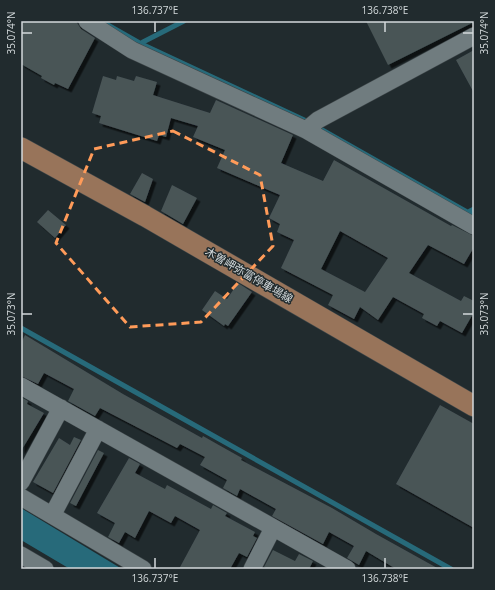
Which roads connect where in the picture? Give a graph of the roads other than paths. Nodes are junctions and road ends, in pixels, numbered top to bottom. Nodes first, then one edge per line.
1 (87, 21) edge
2 (474, 36) edge
3 (311, 126) junction
4 (21, 148) edge
5 (474, 226) edge
6 (21, 386) edge
7 (474, 406) edge
8 (61, 408) junction
9 (98, 429) junction
10 (21, 482) edge
11 (21, 497) edge
12 (53, 514) junction
13 (273, 528) junction
14 (21, 555) edge
15 (45, 569) edge
16 (143, 569) edge
17 (252, 569) edge
18 (347, 569) edge

1 - 3 street
2 - 3 street
3 - 5 street
4 - 7 main road, 木曽岬弥富停車場線
6 - 8 street
8 - 9 street
8 - 10 street
9 - 12 street
9 - 13 street
11 - 12 street
12 - 16 street
13 - 17 street
13 - 18 street
14 - 15 street

